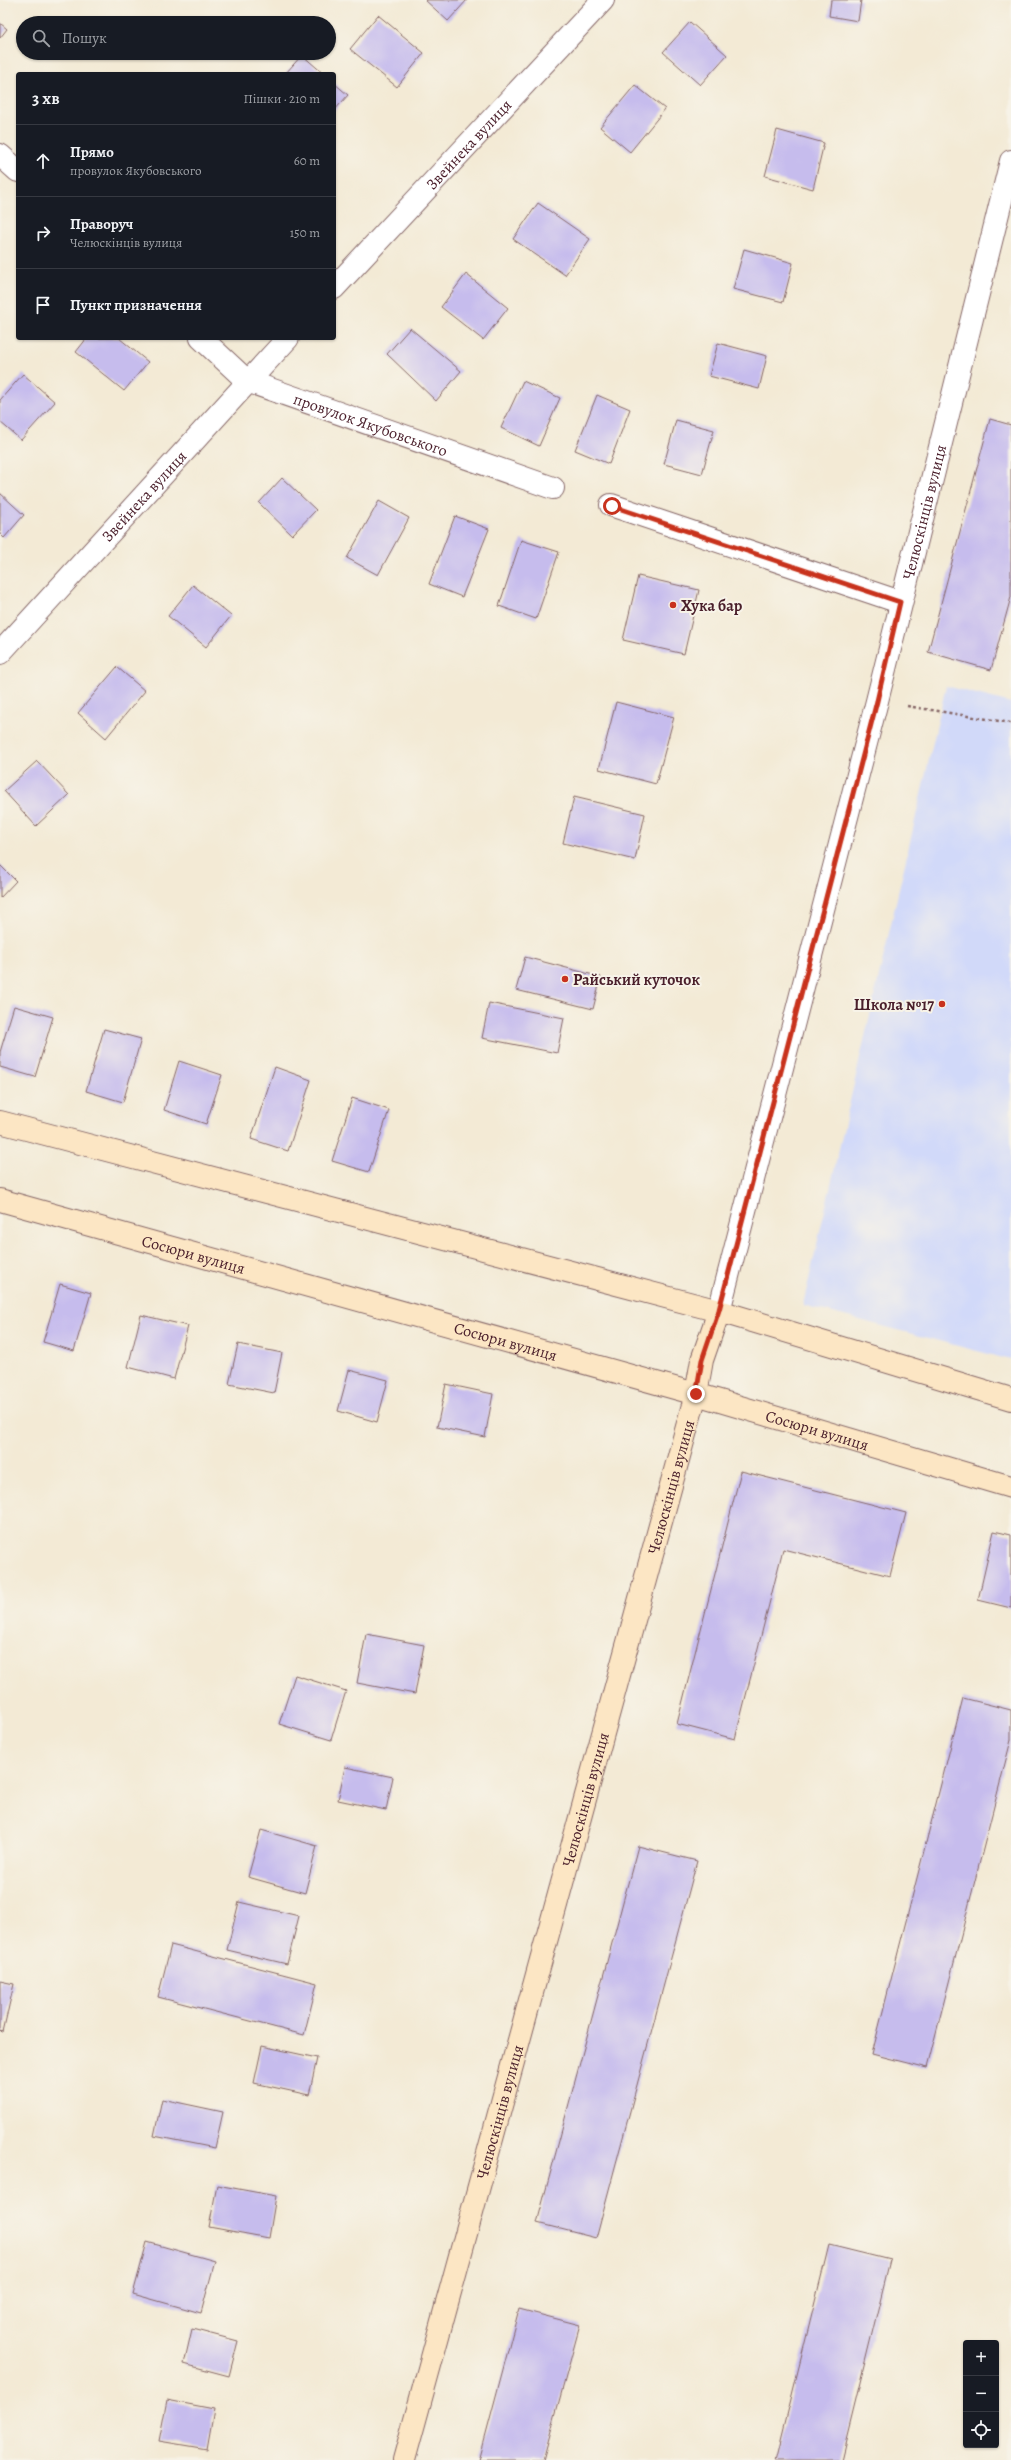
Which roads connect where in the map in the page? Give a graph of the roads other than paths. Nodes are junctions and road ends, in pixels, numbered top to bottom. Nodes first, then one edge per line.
1 (604, 0) edge
2 (0, 155) edge
3 (1011, 161) edge
4 (16, 169) edge
5 (336, 286) edge
6 (202, 340) edge
7 (286, 340) edge
8 (248, 381) junction
9 (553, 488) dead end
10 (612, 506) dead end
11 (900, 602) junction
12 (0, 653) edge
13 (0, 1122) edge
14 (0, 1200) edge
15 (719, 1310) junction
16 (696, 1394) junction
17 (1011, 1399) edge
18 (1011, 1487) edge
19 (404, 2460) edge

1 - 5 street, Звейнека вулиця
2 - 4 street
3 - 11 street, Челюскінців вулиця
6 - 8 street, провулок Якубовського
7 - 8 street, Звейнека вулиця
8 - 9 street, провулок Якубовського
8 - 12 street, Звейнека вулиця
10 - 11 street
11 - 15 street, Челюскінців вулиця
13 - 15 street
14 - 16 street, Сосюри вулиця
15 - 16 street, Челюскінців вулиця
15 - 17 street
16 - 18 street, Сосюри вулиця
16 - 19 street, Челюскінців вулиця

